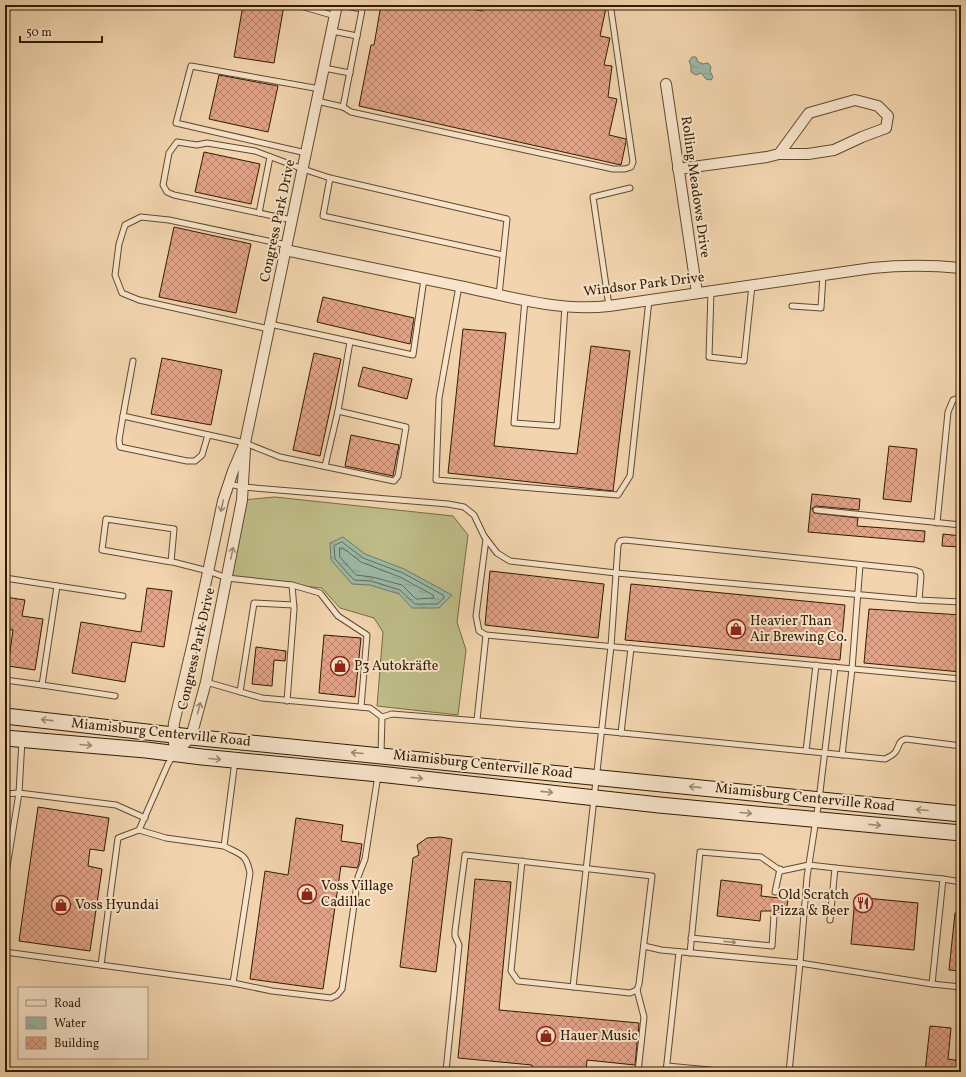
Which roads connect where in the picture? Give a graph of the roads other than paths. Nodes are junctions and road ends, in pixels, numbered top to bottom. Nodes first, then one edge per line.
1 (297, 5) edge
2 (338, 5) edge
3 (609, 5) edge
4 (363, 7) edge
5 (335, 16) junction
6 (332, 31) junction
7 (357, 36) junction
8 (324, 68) junction
9 (350, 74) junction
10 (666, 84) dead end
11 (320, 90) junction
12 (317, 100) junction
13 (343, 107) junction
14 (306, 153) junction
15 (779, 154) junction
16 (270, 157) junction
17 (303, 169) junction
18 (678, 169) junction
19 (330, 178) junction
20 (630, 188) dead end
21 (258, 213) junction
22 (292, 220) junction
23 (286, 247) junction
24 (503, 255) junction
25 (961, 268) edge
26 (823, 275) junction
27 (424, 279) junction
28 (752, 285) junction
29 (459, 286) junction
30 (711, 291) junction
31 (697, 293) junction
32 (499, 295) junction
33 (525, 300) junction
34 (649, 300) junction
35 (565, 306) junction
36 (609, 306) junction
37 (792, 306) dead end
38 (270, 326) junction
39 (350, 342) junction
40 (133, 361) dead end
41 (961, 397) edge
42 (338, 411) junction
43 (122, 416) junction
44 (208, 435) junction
45 (245, 443) junction
46 (325, 466) junction
47 (229, 484) junction
48 (243, 487) junction
49 (816, 510) dead end
50 (937, 523) junction
51 (961, 525) edge
52 (486, 539) junction
53 (171, 562) junction
54 (860, 565) junction
55 (208, 571) junction
56 (616, 573) junction
57 (5, 578) edge
58 (227, 578) junction
59 (292, 584) junction
60 (57, 586) junction
61 (859, 594) junction
62 (123, 596) dead end
63 (919, 600) junction
64 (961, 602) edge
65 (294, 605) junction
66 (486, 634) junction
67 (611, 646) junction
68 (631, 648) junction
69 (816, 665) junction
70 (834, 667) junction
71 (852, 669) junction
72 (961, 679) edge
73 (5, 680) edge
74 (206, 682) junction
75 (42, 685) junction
76 (240, 692) junction
77 (115, 696) dead end
78 (288, 701) junction
79 (362, 707) junction
80 (5, 716) edge
81 (382, 717) junction
82 (477, 720) junction
83 (602, 731) junction
84 (621, 733) junction
85 (173, 734) junction
86 (191, 737) junction
87 (5, 738) edge
88 (22, 739) junction
89 (961, 746) edge
90 (806, 751) junction
91 (175, 753) junction
92 (824, 753) junction
93 (381, 755) junction
94 (842, 755) junction
95 (235, 760) junction
96 (379, 774) junction
97 (597, 777) junction
98 (19, 793) junction
99 (5, 794) edge
100 (595, 797) junction
101 (819, 800) junction
102 (961, 814) edge
103 (145, 818) junction
104 (816, 819) junction
105 (139, 830) junction
106 (961, 833) edge
107 (224, 846) junction
108 (522, 861) junction
109 (809, 865) junction
110 (586, 868) junction
111 (835, 868) junction
112 (780, 869) junction
113 (5, 879) edge
114 (943, 879) junction
115 (961, 882) edge
116 (775, 892) dead end
117 (774, 915) dead end
118 (830, 920) dead end
119 (691, 938) junction
120 (644, 946) junction
121 (5, 952) edge
122 (679, 952) junction
123 (690, 952) junction
124 (800, 963) junction
125 (101, 965) junction
126 (233, 983) junction
127 (932, 984) junction
128 (573, 987) junction
129 (961, 987) edge
130 (637, 990) junction
131 (666, 1069) edge
132 (447, 1072) edge
133 (638, 1072) edge
134 (731, 1072) edge
135 (789, 1072) edge

1 - 5 lane
2 - 4 lane
2 - 5 street, Congress Park Drive
3 - 13 lane
4 - 7 lane
5 - 6 street, Congress Park Drive
6 - 7 lane
6 - 8 street, Congress Park Drive
7 - 9 lane
8 - 9 lane
8 - 11 street, Congress Park Drive
9 - 13 lane
10 - 18 street, Rolling Meadows Drive
11 - 12 street, Congress Park Drive
11 - 14 lane
12 - 13 lane
12 - 14 street, Congress Park Drive
14 - 17 street, Congress Park Drive
15 - 15 street
15 - 18 street
16 - 17 lane
16 - 21 lane
16 - 21 lane
17 - 19 lane
17 - 22 street, Congress Park Drive
18 - 31 street, Rolling Meadows Drive
19 - 24 lane
19 - 24 lane
20 - 36 lane
21 - 22 lane
22 - 23 street, Congress Park Drive
23 - 27 street, Windsor Park Drive
23 - 38 street, Congress Park Drive
23 - 38 lane
24 - 32 lane
25 - 26 street, Windsor Park Drive
26 - 28 street, Windsor Park Drive
26 - 37 lane
27 - 29 street, Windsor Park Drive
27 - 39 lane
28 - 30 street, Windsor Park Drive
28 - 30 lane
29 - 32 street, Windsor Park Drive
29 - 34 lane
30 - 31 street, Windsor Park Drive
31 - 34 street, Windsor Park Drive
32 - 33 street, Windsor Park Drive
33 - 35 street, Windsor Park Drive
33 - 35 lane
34 - 36 street, Windsor Park Drive
35 - 36 street, Windsor Park Drive
38 - 39 lane
38 - 45 street, Congress Park Drive
39 - 42 lane
40 - 43 lane
41 - 50 lane
42 - 46 lane
42 - 46 lane
43 - 44 lane
43 - 44 lane
44 - 45 lane
45 - 46 lane
45 - 47 street, Congress Park Drive
45 - 48 street, Congress Park Drive
47 - 48 lane
47 -> 55 street, Congress Park Drive
48 - 52 lane
58 -> 48 street, Congress Park Drive
49 - 50 lane
50 - 51 lane
52 - 56 lane
52 - 66 lane
53 - 53 lane
53 - 55 lane
54 - 56 lane
54 - 61 lane
54 - 63 lane
55 - 58 lane
55 - 85 street, Congress Park Drive
56 - 61 lane
56 - 67 lane
57 - 60 lane
58 - 59 lane
58 - 74 street, Congress Park Drive
59 - 65 lane
59 - 79 lane
60 - 62 lane
60 - 75 lane
61 - 63 lane
61 - 71 lane
63 - 64 lane
65 - 76 lane
65 - 78 lane
66 - 67 lane
66 - 82 lane
67 - 68 lane
67 - 83 lane
68 - 69 lane
68 - 84 lane
69 - 70 lane
69 - 90 lane
70 - 71 lane
70 - 92 lane
71 - 72 lane
71 - 94 lane
73 - 75 lane
74 - 76 lane
86 -> 74 street, Congress Park Drive
75 - 77 lane
76 - 78 lane
78 - 79 lane
79 - 81 lane
85 -> 80 main road, Miamisburg Centerville Road
81 - 82 lane
81 - 93 lane
82 - 83 lane
83 - 84 lane
83 - 97 lane
84 - 90 lane
85 - 86 main road, Miamisburg Centerville Road
85 - 91 street, Congress Park Drive
86 - 91 street, Congress Park Drive
93 -> 86 main road, Miamisburg Centerville Road
87 - 88 main road, Miamisburg Centerville Road
88 -> 91 main road, Miamisburg Centerville Road
88 - 98 lane
89 - 94 lane
90 - 92 lane
91 -> 95 main road, Miamisburg Centerville Road
91 - 103 lane
92 - 94 lane
92 - 101 lane
93 - 96 main road
93 - 97 main road, Miamisburg Centerville Road
95 - 96 main road, Miamisburg Centerville Road
95 - 107 lane
96 -> 100 main road, Miamisburg Centerville Road
96 - 126 lane
97 - 100 lane
101 -> 97 main road, Miamisburg Centerville Road
98 - 99 lane
98 - 103 lane
98 - 113 lane
100 -> 104 main road, Miamisburg Centerville Road
100 - 110 lane
102 -> 101 main road, Miamisburg Centerville Road
101 - 104 lane
103 - 105 lane
104 -> 106 main road, Miamisburg Centerville Road
104 - 109 lane
105 - 107 lane
105 - 125 lane
107 - 126 lane
108 - 110 lane
108 - 128 lane
108 - 132 lane
109 - 111 lane
109 - 112 lane
109 - 124 lane
110 - 120 lane
110 - 128 lane
111 - 114 lane
111 - 118 lane
112 - 116 lane
112 - 119 lane
114 - 115 lane
114 - 127 lane
119 -> 117 lane
119 - 123 lane
120 - 122 lane
120 - 130 lane
121 - 125 lane
122 - 123 lane
122 - 131 lane
123 - 124 lane
124 - 127 lane
124 - 135 lane
125 - 126 lane
127 - 129 lane
128 - 130 lane
130 - 133 lane
131 - 134 lane

